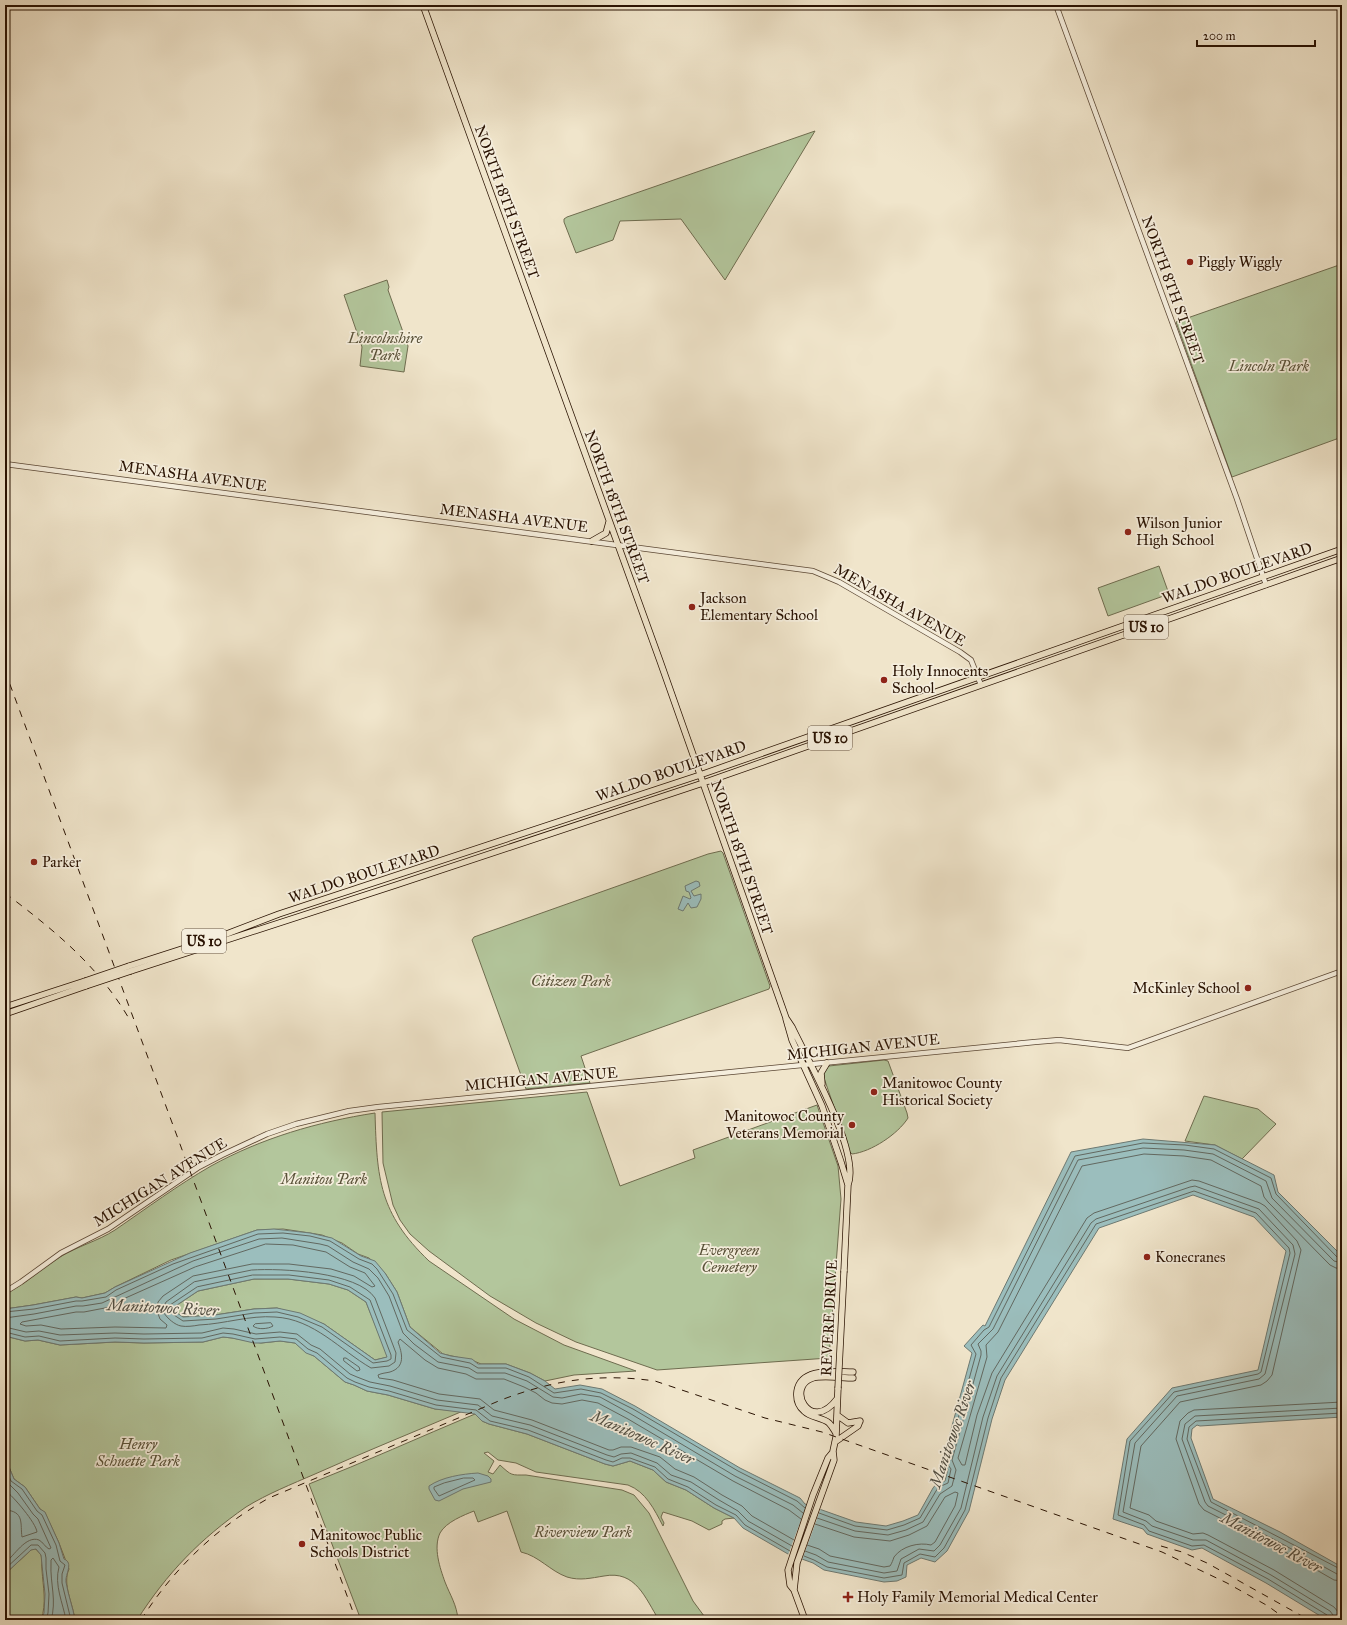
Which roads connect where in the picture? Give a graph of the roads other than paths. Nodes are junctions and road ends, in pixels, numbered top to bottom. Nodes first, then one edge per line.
1 (423, 5) edge
2 (1056, 5) edge
3 (5, 464) edge
4 (609, 520) junction
5 (592, 541) junction
6 (617, 544) junction
7 (1342, 549) edge
8 (1342, 558) edge
9 (1263, 577) junction
10 (1266, 585) junction
11 (978, 677) junction
12 (981, 685) junction
13 (700, 775) junction
14 (703, 783) junction
15 (130, 969) junction
16 (1342, 971) edge
17 (85, 984) junction
18 (5, 1007) edge
19 (5, 1014) edge
20 (786, 1018) junction
21 (827, 1063) junction
22 (811, 1065) junction
23 (803, 1066) junction
24 (823, 1090) junction
25 (849, 1159) joint
26 (841, 1162) joint
27 (848, 1185) junction
28 (5, 1292) edge
29 (838, 1399) junction
30 (837, 1415) junction
31 (836, 1433) junction
32 (835, 1442) junction
33 (833, 1451) junction
34 (794, 1590) junction
35 (805, 1620) edge

1 - 4 main road, NORTH 18TH STREET
2 - 9 street, NORTH 8TH STREET
3 - 5 street, MENASHA AVENUE
4 - 5 main road
4 - 6 main road, NORTH 18TH STREET
5 - 6 street, MENASHA AVENUE
6 - 11 street, MENASHA AVENUE
6 - 13 main road, NORTH 18TH STREET
7 - 9 main road, WALDO BOULEVARD / US 10
8 - 10 main road, WALDO BOULEVARD / US 10
9 - 10 street, NORTH 8TH STREET
9 - 11 main road, WALDO BOULEVARD / US 10
10 - 12 main road, WALDO BOULEVARD / US 10
11 - 12 street, MENASHA AVENUE
11 - 13 main road, WALDO BOULEVARD / US 10
12 - 14 main road, WALDO BOULEVARD / US 10
13 - 14 main road, NORTH 18TH STREET
13 - 15 main road, WALDO BOULEVARD / US 10
14 - 15 main road, WALDO BOULEVARD / US 10
14 - 20 main road, NORTH 18TH STREET
15 - 17 main road, WALDO BOULEVARD / US 10, bridge
16 - 21 street, MICHIGAN AVENUE
17 - 18 main road, WALDO BOULEVARD / US 10
17 - 19 main road, WALDO BOULEVARD / US 10
20 - 22 main road, NORTH 18TH STREET
20 - 23 main road, NORTH 18TH STREET
21 - 22 street, MICHIGAN AVENUE
21 - 24 main road
22 - 23 street, MICHIGAN AVENUE
22 - 24 main road, NORTH 18TH STREET
23 - 26 main road, NORTH 18TH STREET
23 - 28 street, MICHIGAN AVENUE
24 - 25 main road, NORTH 18TH STREET
25 - 27 main road, REVERE DRIVE
26 - 27 main road, REVERE DRIVE
27 - 29 main road, REVERE DRIVE, bridge
29 - 30 main road, REVERE DRIVE
29 - 31 main road
30 - 31 main road, REVERE DRIVE
30 - 32 main road
31 - 32 main road, REVERE DRIVE
32 - 33 main road, REVERE DRIVE
33 - 34 main road, REVERE DRIVE
33 - 34 main road, REVERE DRIVE
34 - 35 main road, REVERE DRIVE

